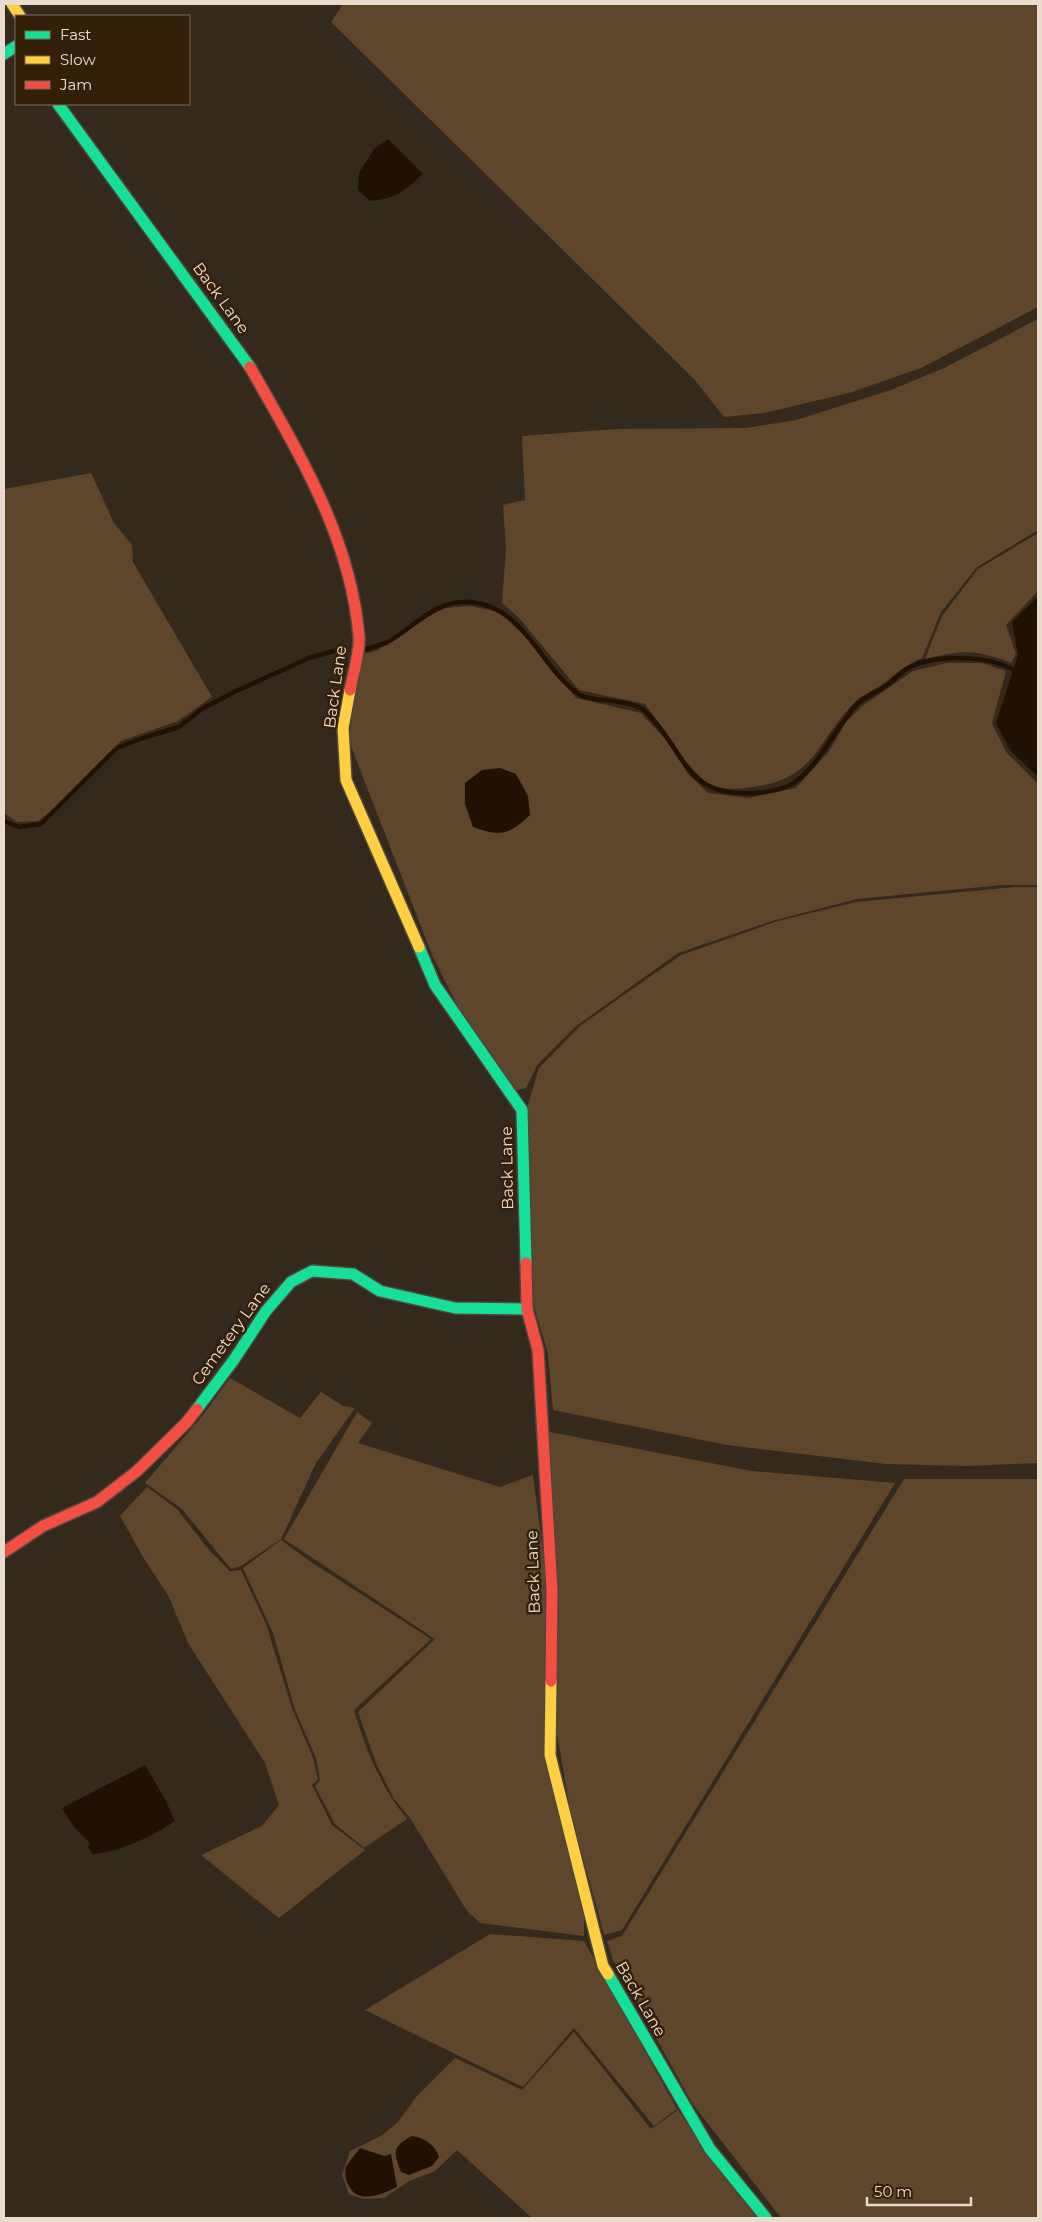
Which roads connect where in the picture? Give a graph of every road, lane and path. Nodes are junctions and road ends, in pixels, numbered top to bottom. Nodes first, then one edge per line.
1 (12, 4) edge
2 (19, 15) edge
3 (15, 47) edge
4 (4, 54) edge
5 (59, 105) edge
6 (527, 1309) junction
7 (4, 1552) edge
8 (766, 2218) edge

1 - 2 street
3 - 4 street
5 - 6 street, Back Lane
6 - 7 street, Cemetery Lane
6 - 8 street, Back Lane

